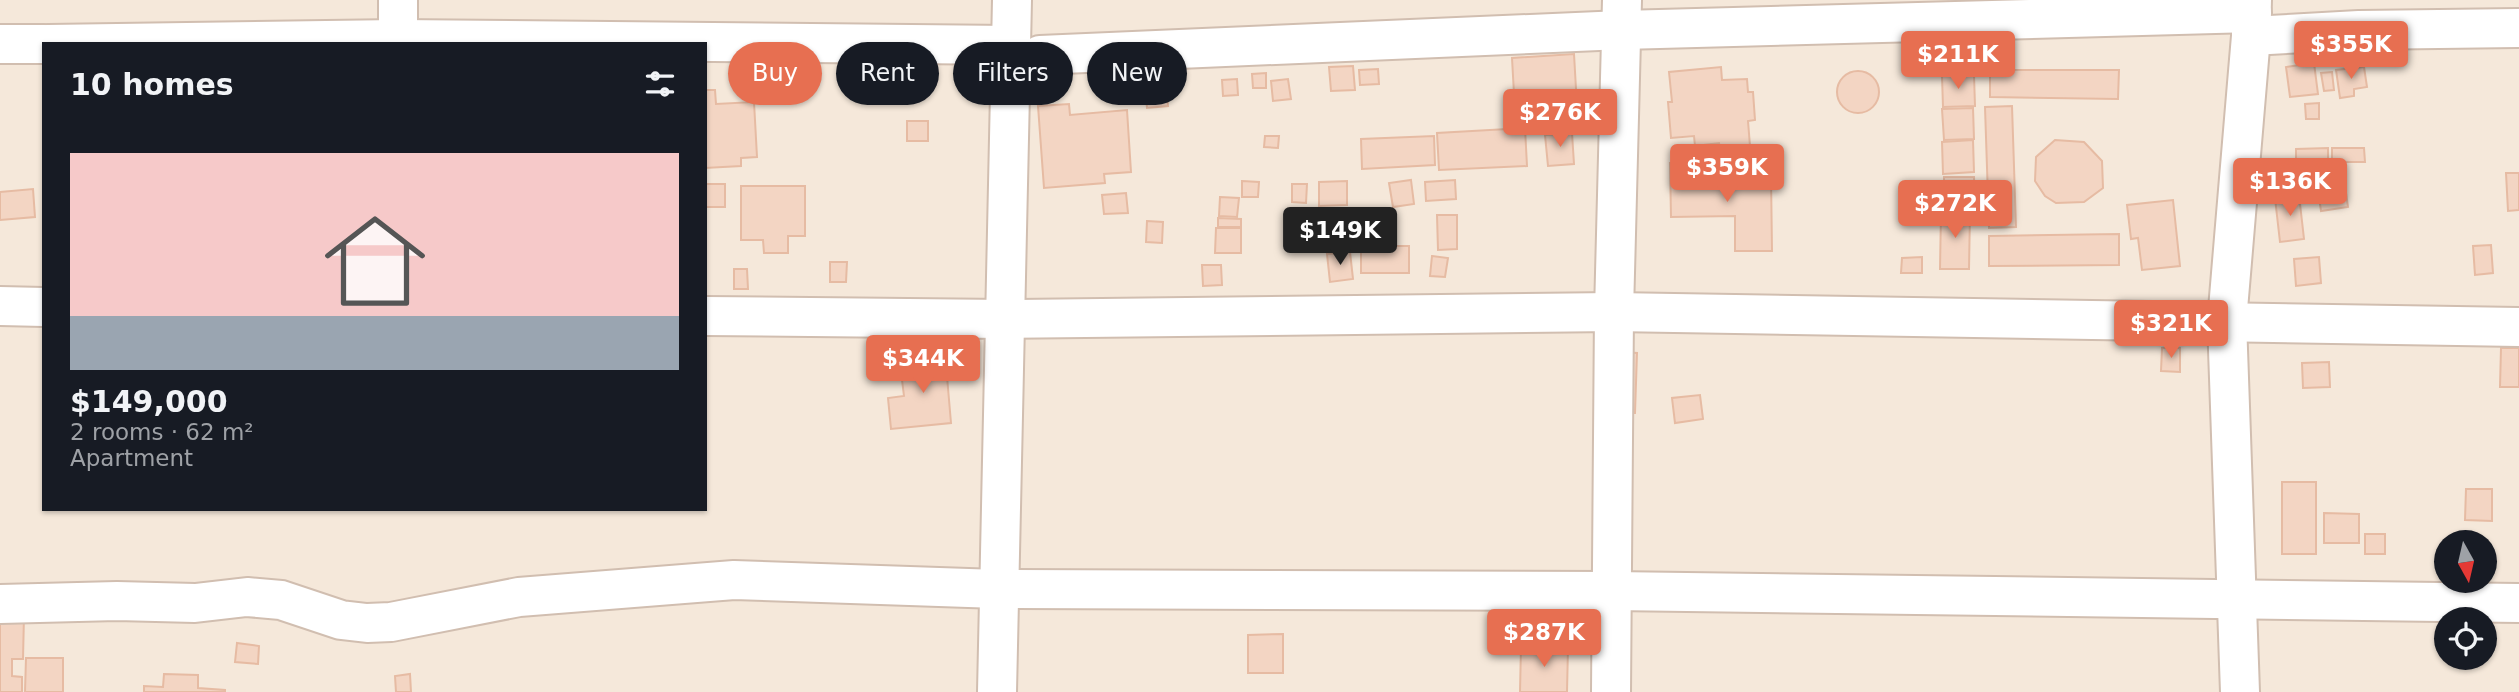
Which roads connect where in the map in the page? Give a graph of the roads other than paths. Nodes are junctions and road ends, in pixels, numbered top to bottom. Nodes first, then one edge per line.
1 (398, 0) edge
2 (1010, 0) edge
3 (1622, 15) edge
4 (2252, 16) edge
5 (2519, 29) edge
6 (398, 41) edge
7 (281, 42) edge
8 (468, 42) edge
9 (1023, 42) edge
10 (0, 44) edge
11 (42, 44) edge
12 (707, 45) edge
13 (1073, 47) edge
14 (953, 49) edge
15 (1005, 105) edge
16 (0, 306) edge
17 (42, 307) edge
18 (1614, 312) junction
19 (707, 316) edge
20 (1005, 319) junction
21 (2227, 321) junction
22 (2519, 327) edge
23 (998, 589) junction
24 (1612, 591) junction
25 (2238, 598) junction
26 (2519, 603) edge
27 (0, 604) edge
28 (997, 692) edge
29 (1611, 692) edge
30 (2240, 692) edge

1 - 6 street
2 - 9 street
2 - 20 street
3 - 4 street
3 - 13 street
3 - 18 street
4 - 5 street
4 - 21 street
6 - 7 street
6 - 8 street
10 - 11 street
12 - 14 street
15 - 20 street
16 - 17 street
18 - 20 street
18 - 21 street
18 - 24 street
19 - 20 street
20 - 23 street
21 - 22 street
21 - 25 street
23 - 24 street
23 - 27 street
23 - 28 street
24 - 25 street
24 - 29 street
25 - 26 street
25 - 30 street

